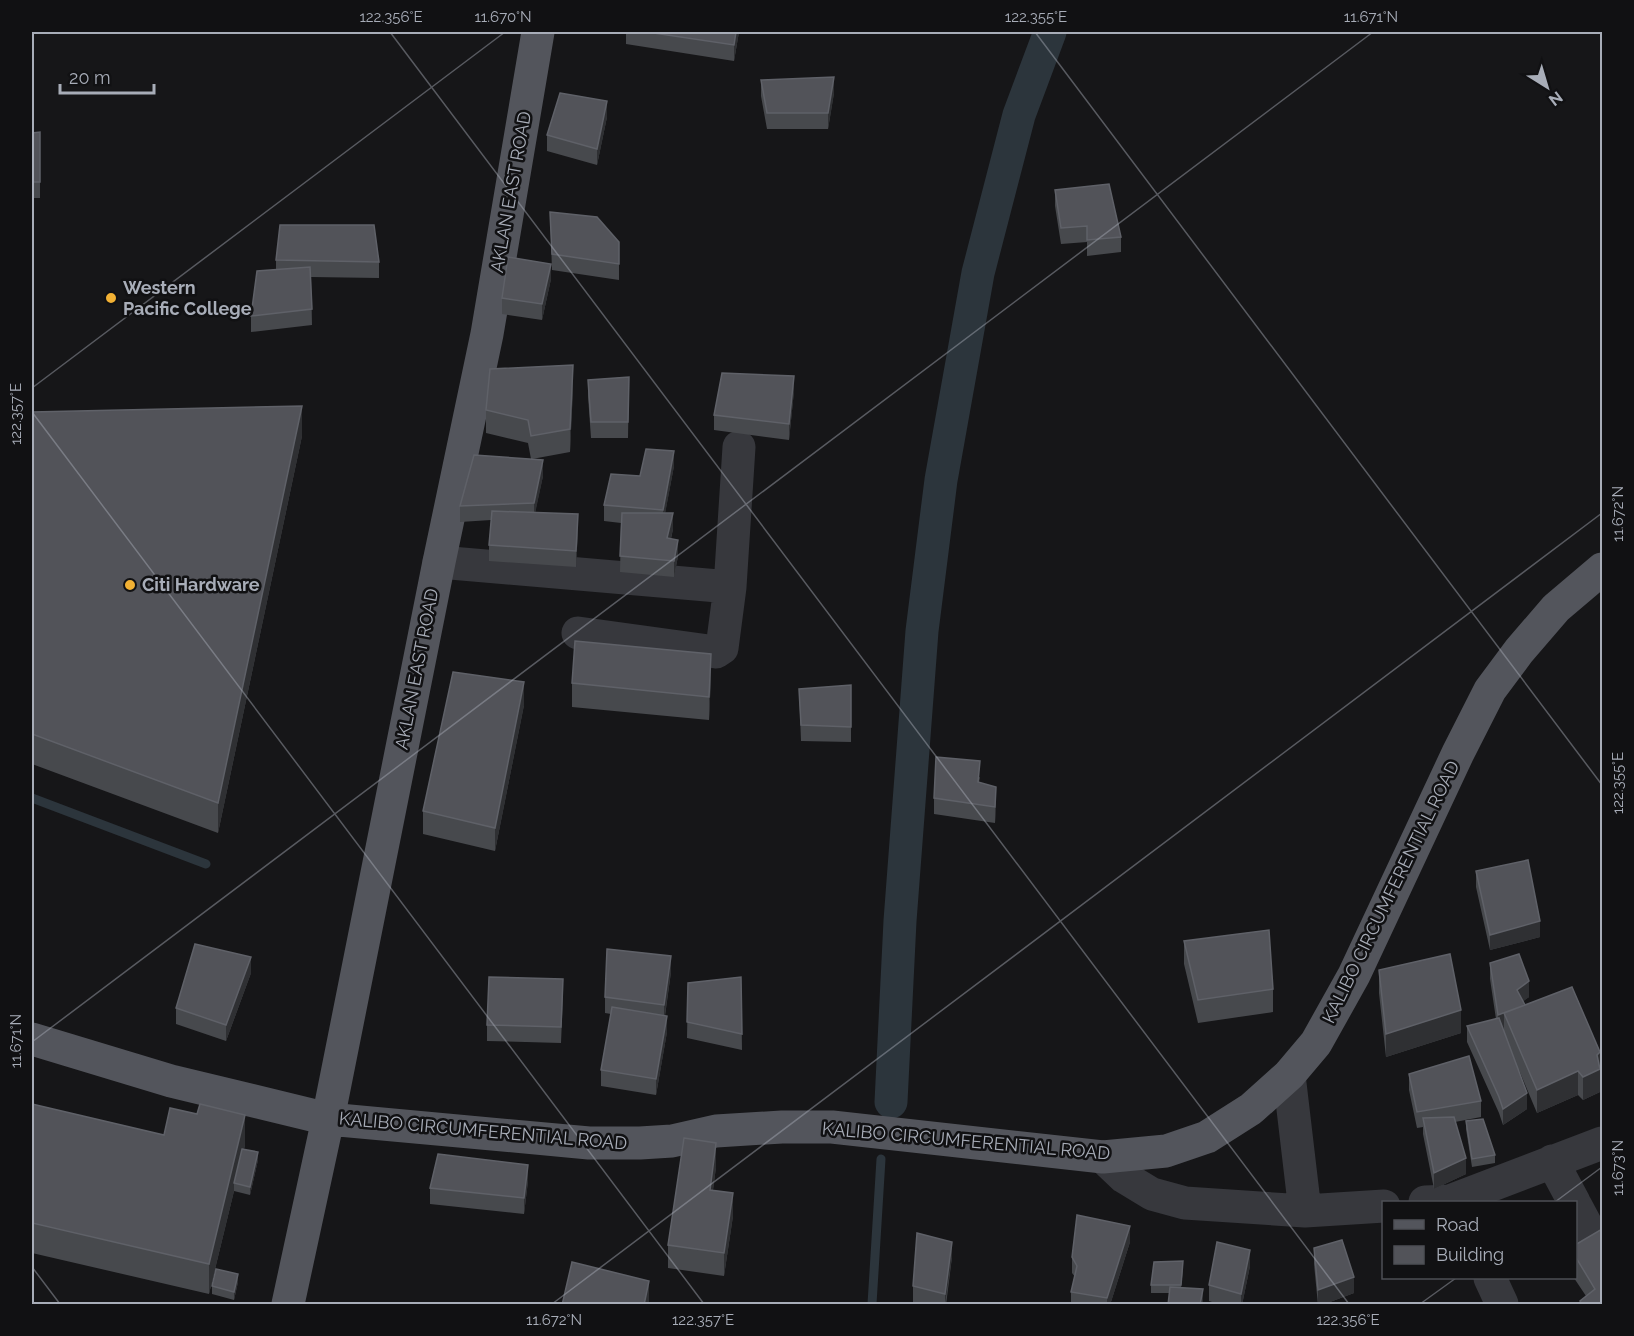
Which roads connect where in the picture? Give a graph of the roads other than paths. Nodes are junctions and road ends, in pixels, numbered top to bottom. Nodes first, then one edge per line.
1 (538, 32) edge
2 (739, 447) dead end
3 (439, 562) junction
4 (1602, 569) edge
5 (730, 587) junction
6 (578, 633) dead end
7 (32, 1039) edge
8 (1289, 1075) junction
9 (328, 1119) junction
10 (1602, 1143) edge
11 (1103, 1157) junction
12 (1552, 1161) junction
13 (1445, 1201) edge
14 (1573, 1201) edge
15 (1382, 1206) edge
16 (1577, 1208) edge
17 (1305, 1211) junction
18 (1592, 1236) edge
19 (1490, 1279) edge
20 (288, 1305) edge
21 (1502, 1305) edge

1 - 3 main road, AKLAN EAST ROAD
2 - 5 street
3 - 5 street
3 - 9 main road, AKLAN EAST ROAD
4 - 8 main road, KALIBO CIRCUMFERENTIAL ROAD
5 - 6 street
7 - 9 main road, KALIBO CIRCUMFERENTIAL ROAD
8 - 11 main road, KALIBO CIRCUMFERENTIAL ROAD
8 - 17 street
9 - 11 main road, KALIBO CIRCUMFERENTIAL ROAD
9 - 20 main road, AKLAN EAST ROAD
10 - 12 street
11 - 17 street
12 - 13 street
12 - 14 street
15 - 17 street
16 - 18 street
19 - 21 street

